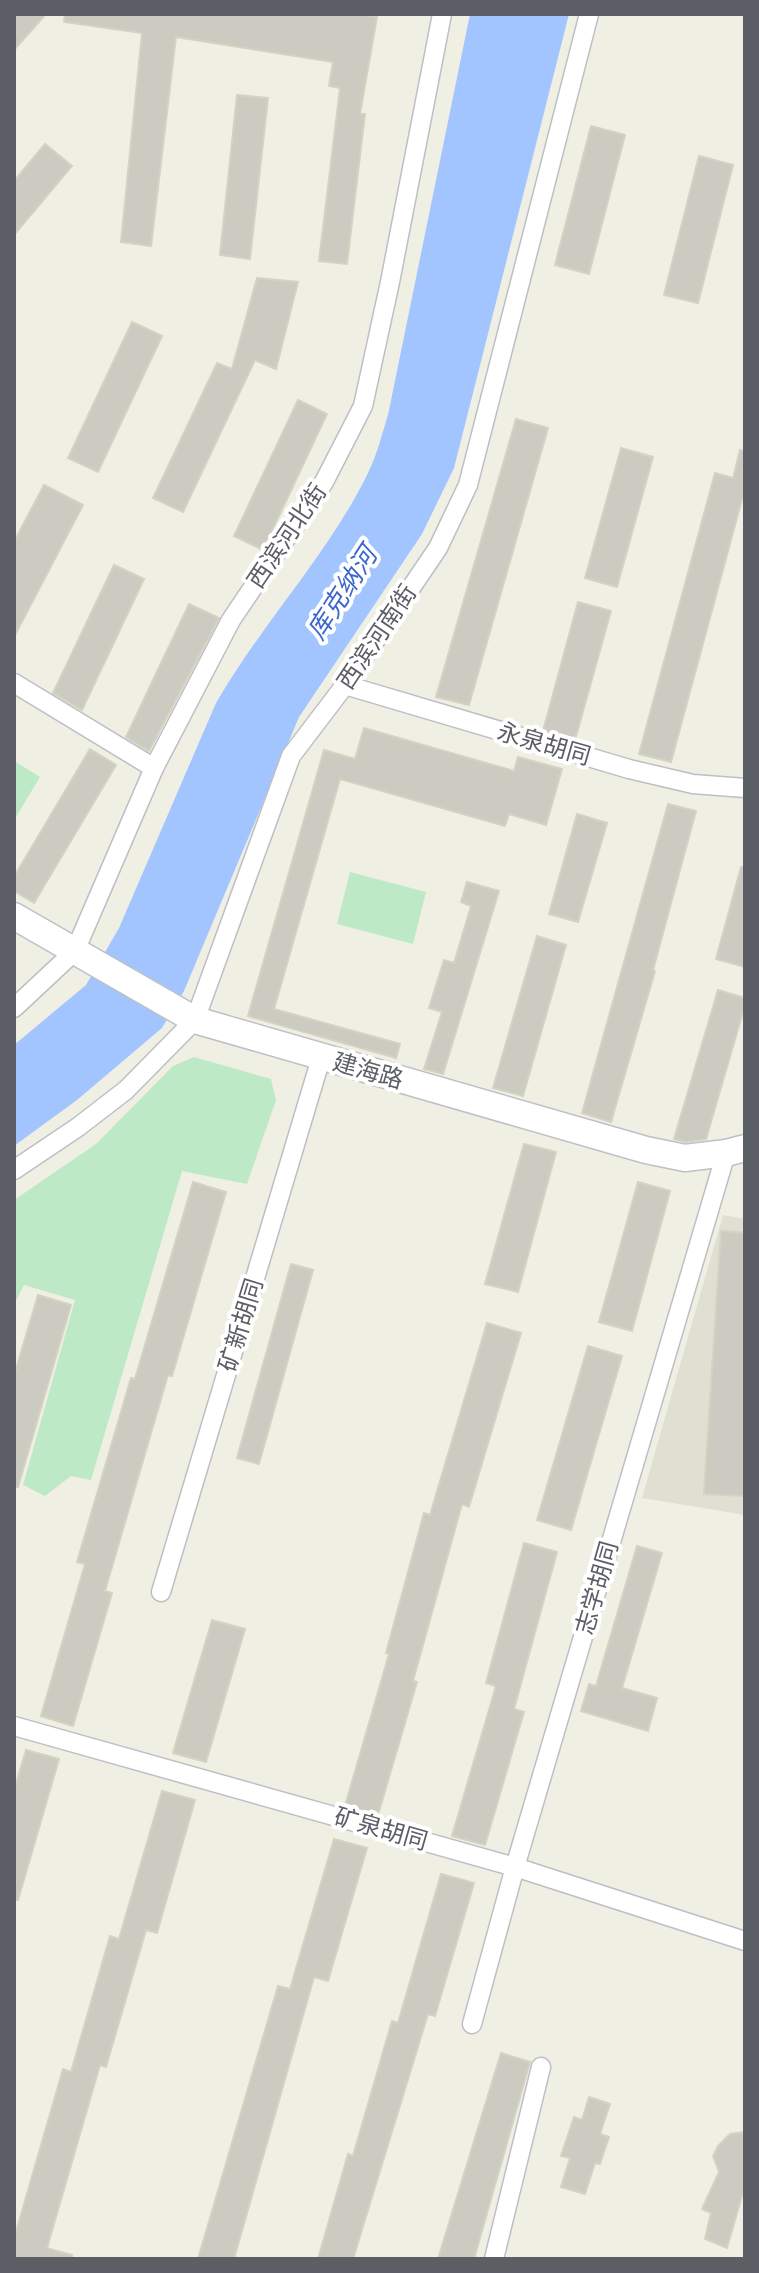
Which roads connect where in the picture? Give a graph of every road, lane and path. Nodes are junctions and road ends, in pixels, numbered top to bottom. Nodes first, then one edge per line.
1 (442, 14) edge
2 (589, 14) edge
3 (14, 683) edge
4 (345, 685) junction
5 (154, 768) junction
6 (745, 788) edge
7 (14, 916) edge
8 (81, 955) junction
9 (14, 1008) edge
10 (184, 1014) junction
11 (321, 1058) junction
12 (736, 1151) edge
13 (14, 1170) edge
14 (161, 1592) dead end
15 (14, 1726) edge
16 (515, 1867) junction
17 (745, 1941) edge
18 (472, 2024) dead end
19 (541, 2067) dead end
20 (494, 2259) edge

1 - 5 street, 西滨河北街
2 - 4 street, 西滨河南街
3 - 5 street
4 - 6 street, 永泉胡同
4 - 10 street, 西滨河南街
5 - 8 street, 西滨河北街
7 - 8 street, 建海路
8 - 9 street, 西滨河北街
8 - 10 street, 建海路
10 - 11 street, 建海路
10 - 13 street, 西滨河南街
11 - 12 street, 建海路
11 - 14 street, 矿新胡同
12 - 16 street, 志学胡同
15 - 16 street, 矿泉胡同
16 - 17 street, 矿泉胡同
16 - 18 street, 志学胡同
19 - 20 street

